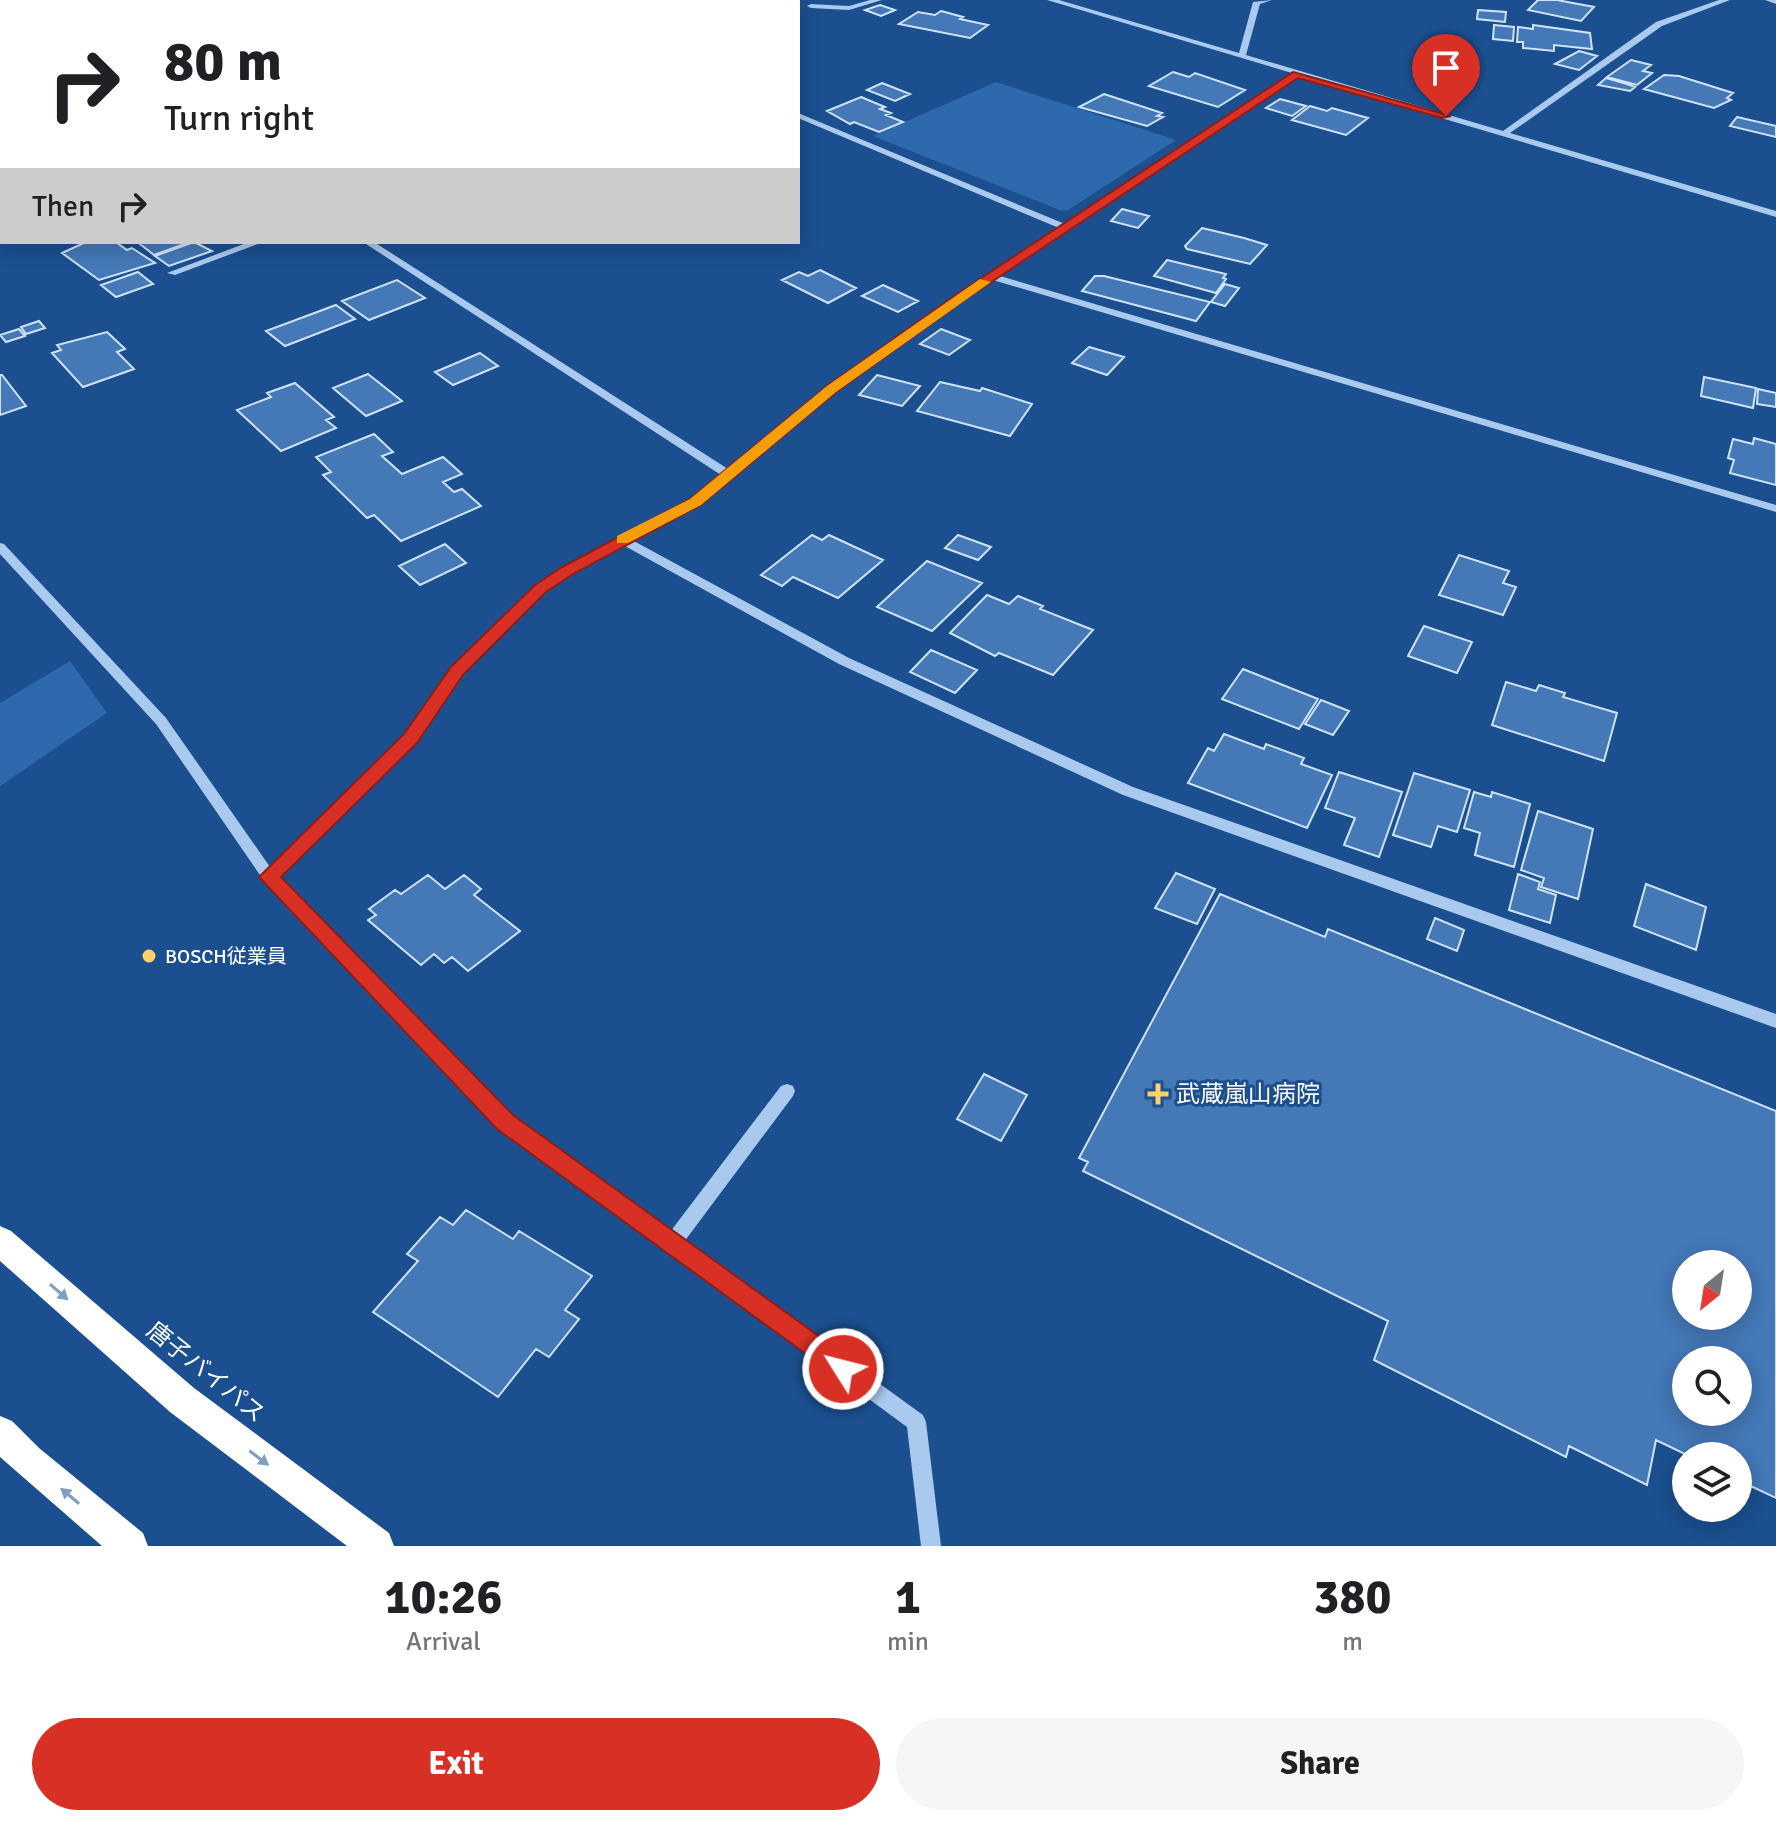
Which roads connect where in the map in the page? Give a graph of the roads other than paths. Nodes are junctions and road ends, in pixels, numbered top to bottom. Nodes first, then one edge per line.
1 (878, 0) edge
2 (1051, 0) edge
3 (1268, 0) edge
4 (1726, 0) edge
5 (1769, 0) edge
6 (1776, 2) edge
7 (811, 6) dead end
8 (1242, 57) junction
9 (1296, 74) junction
10 (800, 116) edge
11 (1505, 133) junction
12 (1776, 214) edge
13 (1067, 228) junction
14 (252, 244) edge
15 (371, 244) edge
16 (172, 273) dead end
17 (992, 277) junction
18 (730, 476) junction
19 (1776, 509) edge
20 (623, 540) junction
21 (0, 547) edge
22 (269, 877) junction
23 (1776, 1021) edge
24 (787, 1091) dead end
25 (0, 1241) edge
26 (672, 1244) junction
27 (0, 1433) edge
28 (130, 1546) edge
29 (376, 1546) edge
30 (931, 1546) edge

1 - 7 street
2 - 8 street
3 - 8 street
4 - 11 street
5 - 6 street
8 - 9 street
9 - 11 street
9 - 13 street
10 - 13 street
11 - 12 street
13 - 17 street
14 - 16 street
15 - 18 street
17 - 18 street
17 - 19 street
18 - 20 street
20 - 22 street
20 - 23 street
21 - 22 street
22 - 26 street
24 - 26 street
25 -> 29 highway, 唐子バイパス
26 - 30 street
28 -> 27 highway

